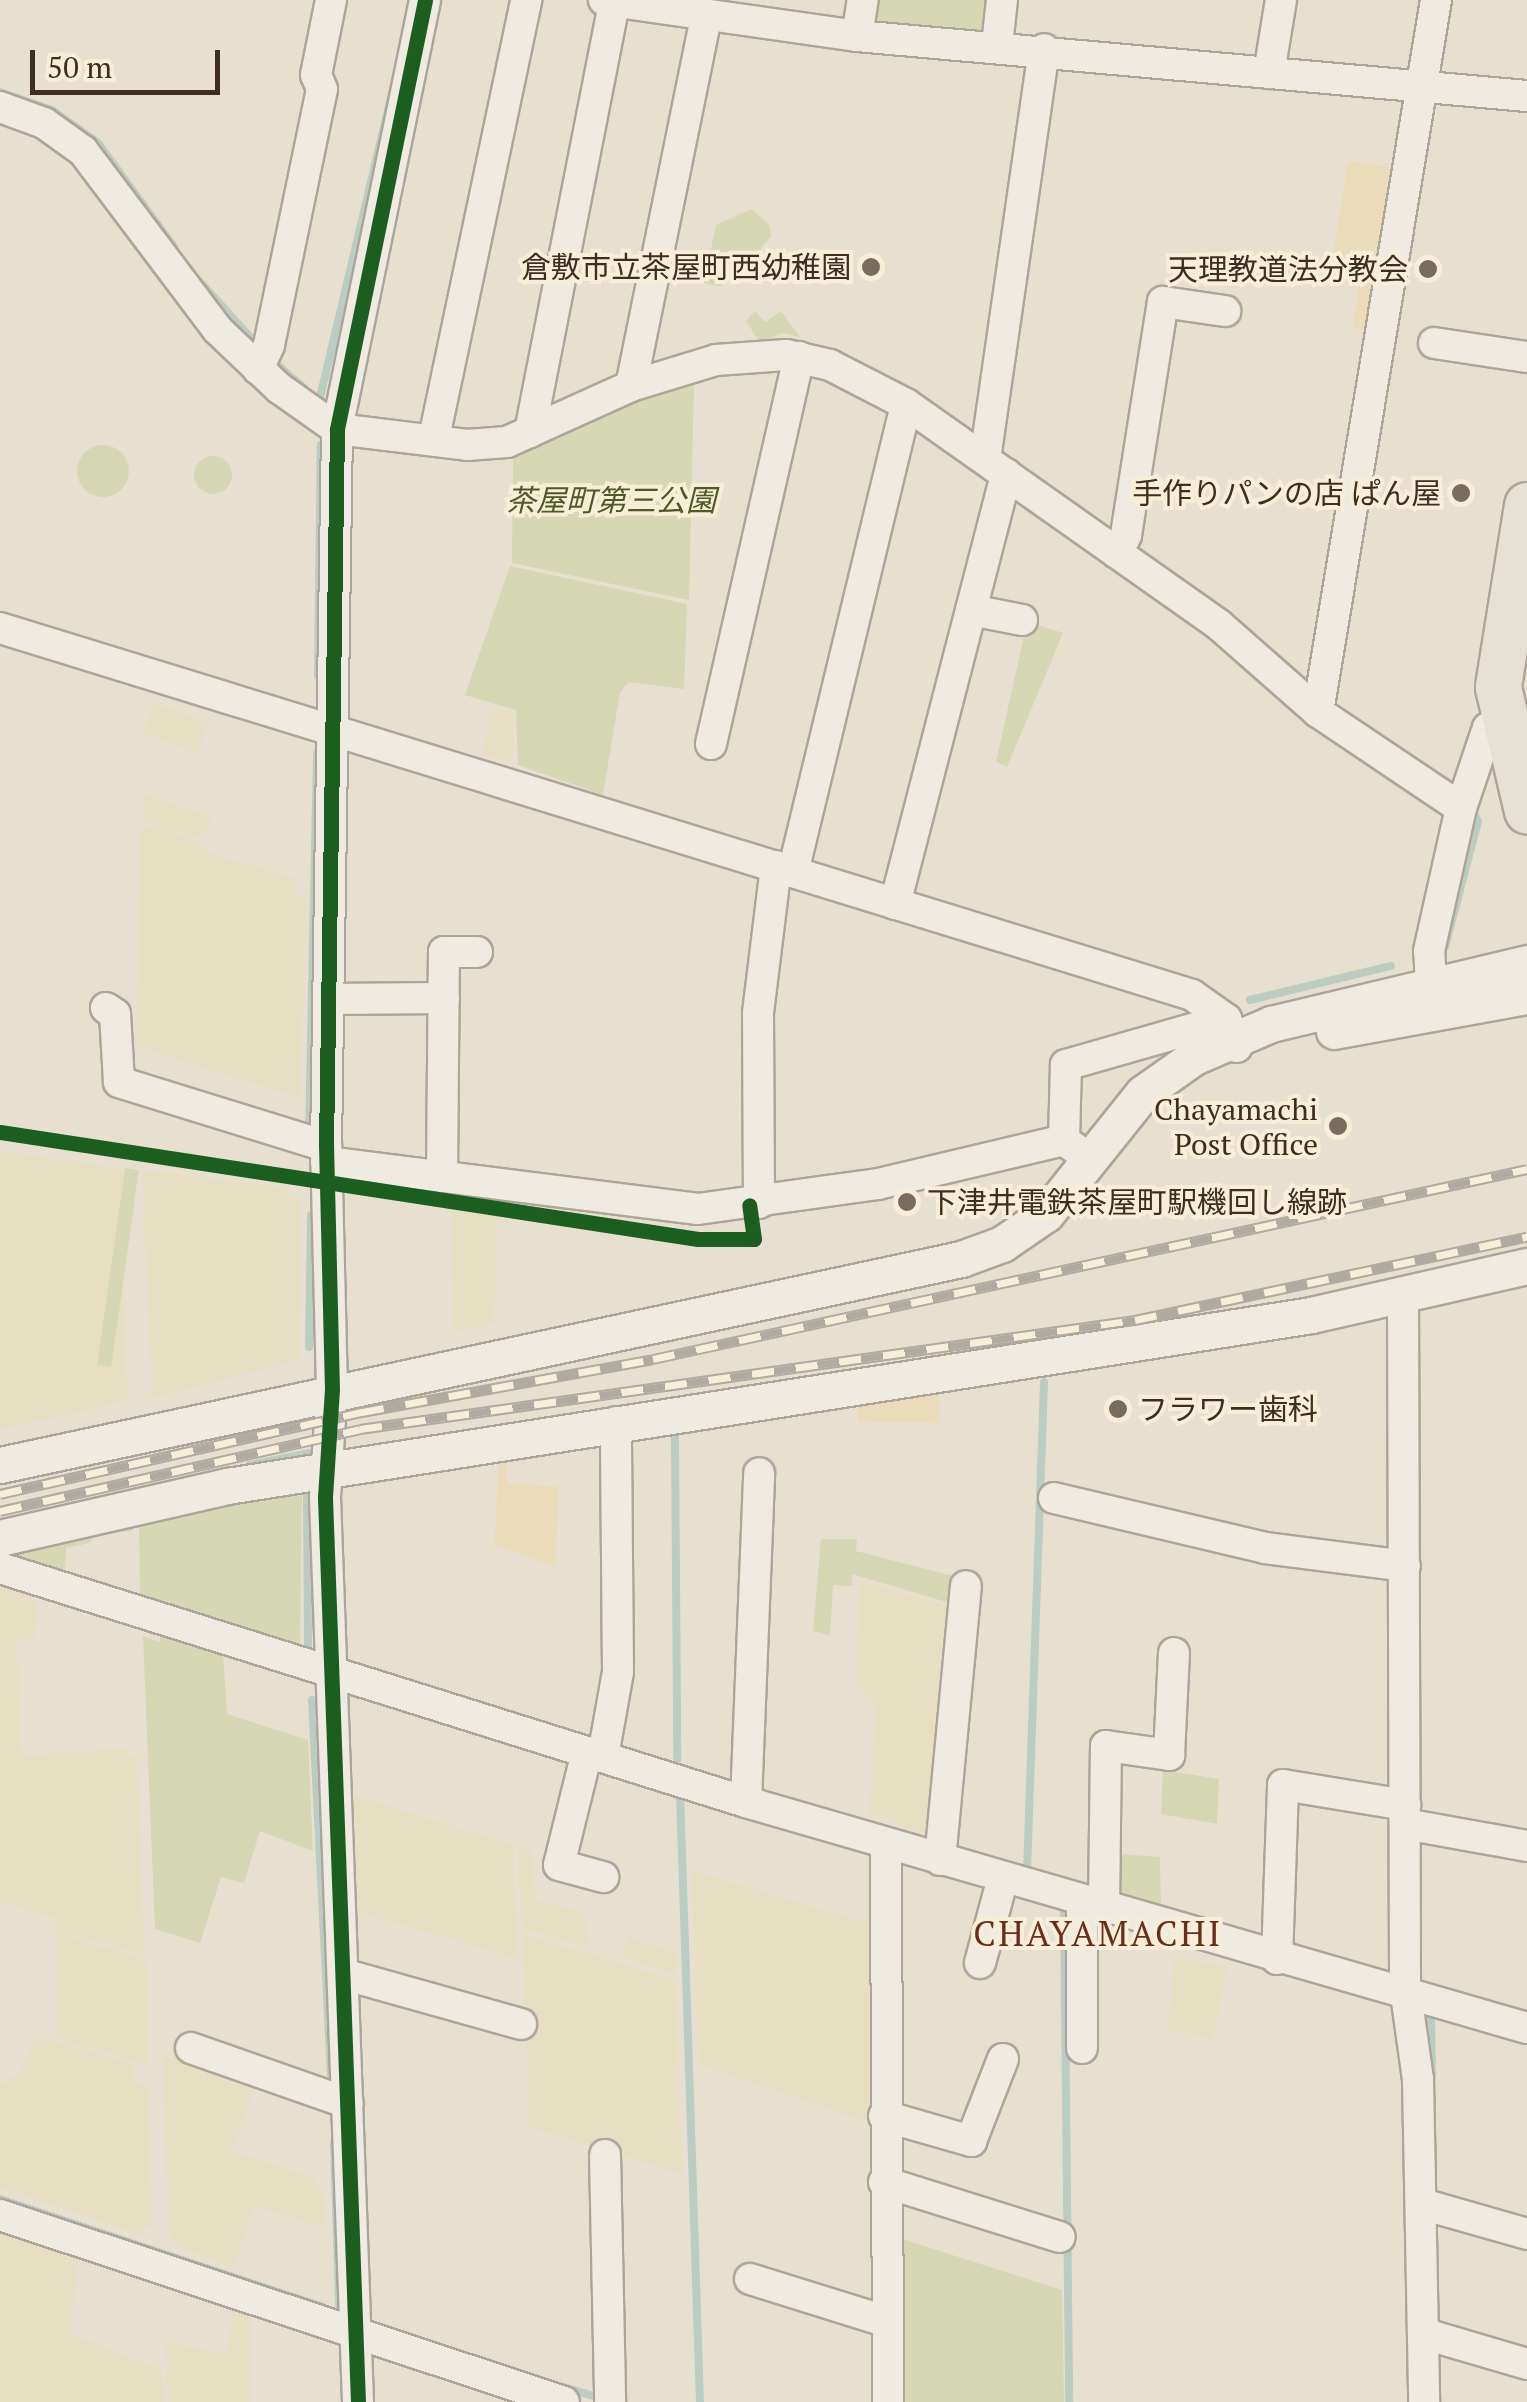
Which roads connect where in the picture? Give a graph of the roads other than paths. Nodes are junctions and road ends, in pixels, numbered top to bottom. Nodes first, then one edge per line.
1 (331, 0) edge
2 (425, 0) edge
3 (526, 0) edge
4 (863, 0) edge
5 (1002, 0) edge
6 (1280, 0) edge
7 (1436, 0) edge
8 (609, 1) edge
9 (656, 4) edge
10 (706, 16) junction
11 (857, 36) junction
12 (996, 45) junction
13 (1044, 49) junction
14 (1269, 74) junction
15 (1422, 82) junction
16 (1527, 96) edge
17 (0, 107) edge
18 (1225, 311) dead end
19 (1434, 344) dead end
20 (1527, 357) edge
21 (799, 358) junction
22 (264, 359) junction
23 (631, 386) junction
24 (906, 404) junction
25 (338, 429) junction
26 (530, 432) junction
27 (434, 438) junction
28 (995, 467) junction
29 (1527, 504) edge
30 (1117, 553) junction
31 (971, 610) junction
32 (1518, 614) edge
33 (1022, 620) dead end
34 (0, 628) edge
35 (1318, 712) junction
36 (1507, 724) junction
37 (332, 726) junction
38 (711, 744) dead end
39 (1461, 808) junction
40 (1527, 811) edge
41 (785, 869) junction
42 (895, 904) junction
43 (477, 952) dead end
44 (1527, 963) edge
45 (1431, 985) junction
46 (1527, 996) edge
47 (444, 998) junction
48 (328, 999) junction
49 (106, 1008) dead end
50 (1226, 1039) junction
51 (1064, 1140) junction
52 (316, 1148) junction
53 (1092, 1161) junction
54 (442, 1177) junction
55 (759, 1203) junction
56 (1527, 1266) edge
57 (1403, 1295) junction
58 (332, 1390) junction
59 (616, 1422) junction
60 (0, 1465) edge
61 (326, 1470) junction
62 (758, 1473) dead end
63 (1054, 1498) dead end
64 (0, 1538) edge
65 (1405, 1566) junction
66 (0, 1568) edge
67 (966, 1586) dead end
68 (1174, 1653) dead end
69 (331, 1676) junction
70 (595, 1754) junction
71 (746, 1802) junction
72 (1409, 1820) junction
73 (886, 1844) junction
74 (1527, 1846) edge
75 (941, 1852) junction
76 (603, 1878) dead end
77 (1003, 1878) junction
78 (1093, 1904) junction
79 (1279, 1952) junction
80 (980, 1963) dead end
81 (343, 1974) junction
82 (1426, 2001) junction
83 (520, 2024) dead end
84 (1527, 2028) edge
85 (191, 2048) dead end
86 (1082, 2048) dead end
87 (1003, 2060) dead end
88 (337, 2100) junction
89 (884, 2116) junction
90 (605, 2155) dead end
91 (884, 2182) junction
92 (1429, 2207) junction
93 (0, 2215) edge
94 (1527, 2234) edge
95 (1060, 2237) dead end
96 (750, 2279) dead end
97 (885, 2321) junction
98 (356, 2334) junction
99 (1432, 2335) junction
100 (1527, 2364) edge
101 (610, 2400) edge
102 (358, 2402) edge
103 (564, 2402) edge
104 (888, 2402) edge
105 (1424, 2402) edge

1 - 22 street
2 - 25 street
3 - 27 street
4 - 11 street
5 - 12 street
6 - 14 street
7 - 15 street
8 - 9 street
8 - 26 street
9 - 10 street
10 - 11 street
10 - 23 street
11 - 12 street
12 - 13 street
13 - 14 street
13 - 28 street
14 - 15 street
15 - 16 street
15 - 35 street
17 - 22 street
18 - 30 street
19 - 20 street
21 - 23 street
21 - 24 street
21 - 38 street
22 - 25 street
23 - 26 street
24 - 28 street
24 - 41 street
25 - 27 street
25 - 37 street
26 - 27 street
28 - 30 street
28 - 31 street
29 - 32 main road
30 - 35 street
31 - 33 street
31 - 42 street
32 - 36 main road
34 - 37 street
35 - 39 street
36 - 39 street
36 - 40 main road
37 - 41 street
37 - 48 street
39 - 45 street
41 - 42 street
41 - 55 street
42 - 50 street
43 - 47 street
44 - 45 street
45 - 50 street
46 - 50 street
47 - 48 street
47 - 54 street
48 - 52 street
49 - 52 street
50 - 51 street
50 - 53 street
51 - 53 street
51 - 55 street
52 - 54 street
52 - 58 street
53 - 58 street
54 - 55 street
56 - 57 street
57 - 59 street
57 - 65 street
58 - 60 street
58 - 61 street
59 - 61 street
59 - 70 street
61 - 64 street
61 - 69 street
62 - 71 street
63 - 65 street
65 - 72 street
66 - 69 street
67 - 75 street
68 - 78 street
69 - 70 street
69 - 81 street
70 - 71 street
70 - 76 street
71 - 73 street
72 - 74 street
72 - 79 street
72 - 82 street
73 - 75 street
73 - 89 street
75 - 77 street
77 - 78 street
77 - 80 street
78 - 79 street
78 - 86 street
79 - 82 street
81 - 83 street
81 - 88 street
82 - 84 street
82 - 92 street
85 - 88 street
87 - 89 street
88 - 98 street
89 - 91 street
90 - 101 street
91 - 95 street
91 - 97 street
92 - 94 street
92 - 99 street
93 - 98 street
96 - 97 street
97 - 104 street
98 - 102 street
98 - 103 street
99 - 100 street
99 - 105 street

